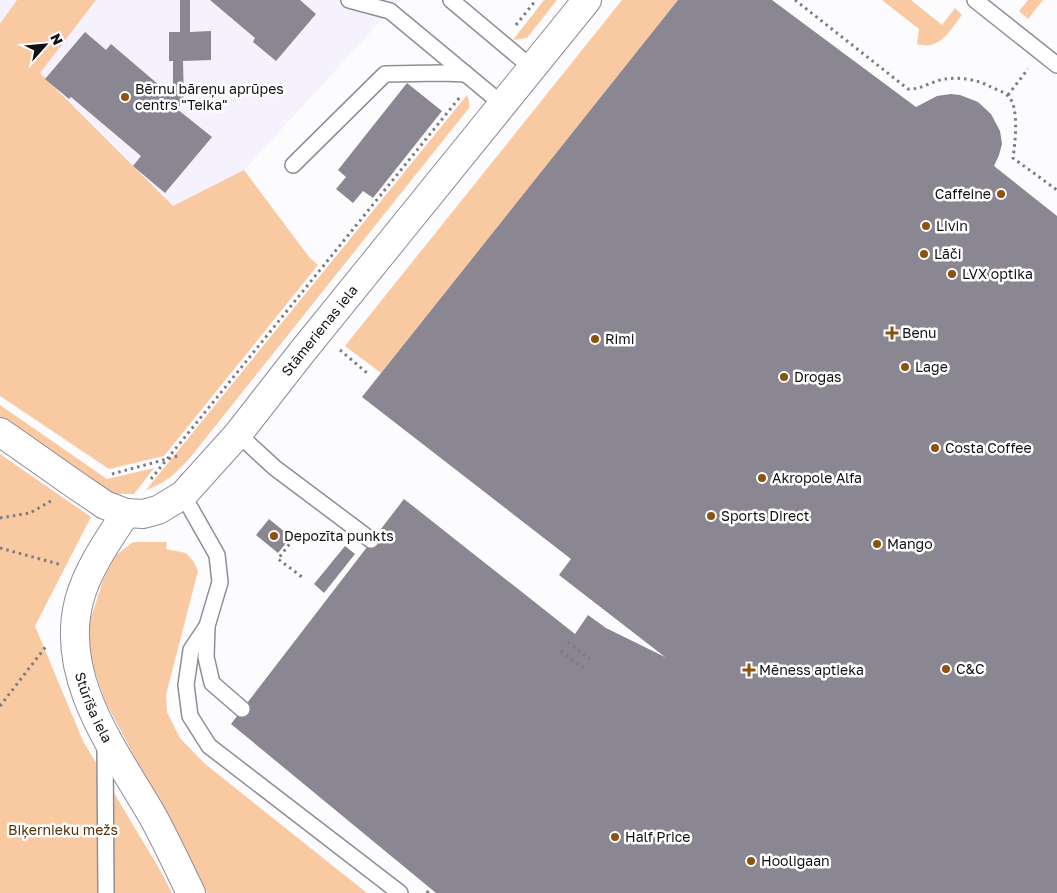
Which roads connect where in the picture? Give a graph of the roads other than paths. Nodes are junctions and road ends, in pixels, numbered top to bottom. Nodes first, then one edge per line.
1 (349, 0) edge
2 (451, 0) edge
3 (587, 0) edge
4 (975, 0) edge
5 (1057, 65) edge
6 (532, 68) junction
7 (470, 77) junction
8 (502, 104) junction
9 (293, 165) dead end
10 (0, 432) edge
11 (238, 434) junction
12 (183, 495) junction
13 (126, 513) junction
14 (372, 540) dead end
15 (207, 626) junction
16 (242, 709) dead end
17 (105, 737) junction
18 (106, 893) edge
19 (192, 893) edge
20 (400, 893) edge

1 - 7 lane
2 - 6 lane
3 - 6 street, Stāmerienas iela
4 - 5 lane
6 - 8 street, Stāmerienas iela
7 - 8 lane
7 - 9 lane
8 - 11 street, Stāmerienas iela
10 - 13 street, Stāmerienas iela
11 - 12 street, Stāmerienas iela
11 - 14 lane
12 - 13 street, Stāmerienas iela
12 - 15 lane
13 - 17 street, Stūrīša iela
15 - 16 lane
15 - 20 lane
17 - 18 lane
17 - 19 street, Stūrīša iela

